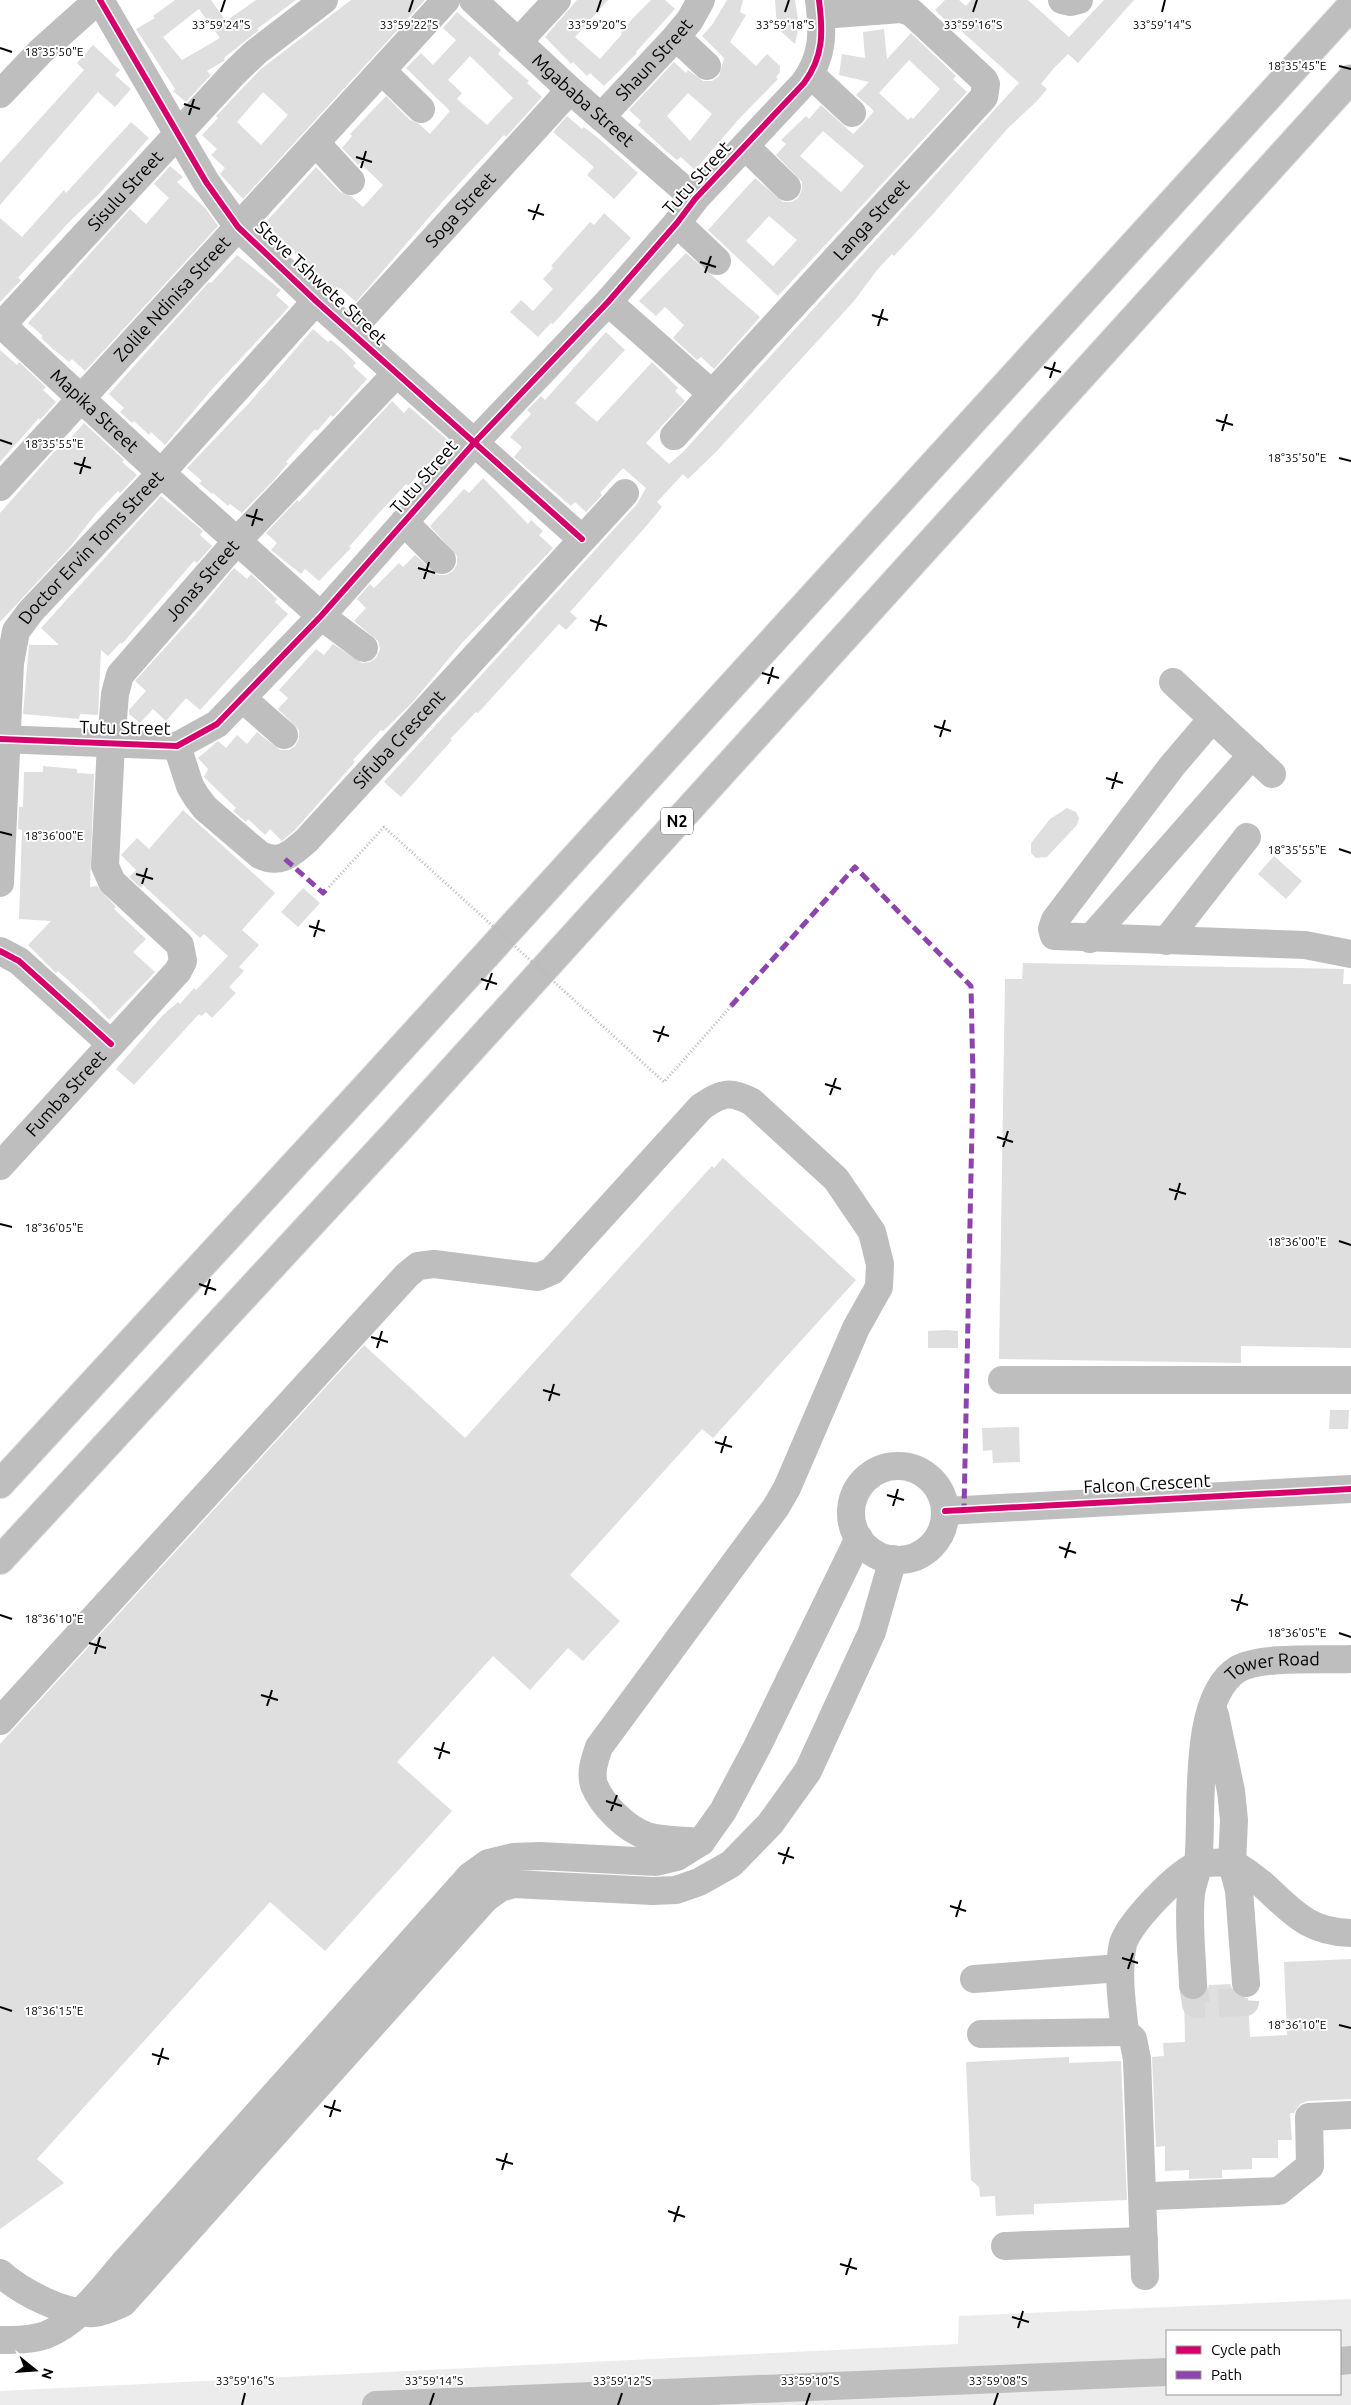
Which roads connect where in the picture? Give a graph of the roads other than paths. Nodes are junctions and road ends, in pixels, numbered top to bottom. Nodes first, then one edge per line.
1 (99, 0) edge
2 (324, 0) edge
3 (446, 0) edge
4 (472, 0) edge
5 (557, 0) edge
6 (701, 0) edge
7 (1062, 0) edge
8 (1079, 0) edge
9 (1351, 6) edge
10 (820, 8) edge
11 (676, 37) junction
12 (518, 42) junction
13 (707, 66) dead end
14 (382, 71) junction
15 (810, 74) junction
16 (1351, 79) edge
17 (570, 90) junction
18 (0, 94) edge
19 (421, 109) dead end
20 (852, 113) dead end
21 (601, 117) junction
22 (179, 133) junction
23 (316, 143) junction
24 (746, 146) junction
25 (351, 181) dead end
26 (787, 187) dead end
27 (695, 199) junction
28 (677, 224) junction
29 (238, 226) junction
30 (717, 261) dead end
31 (316, 301) junction
32 (608, 302) junction
33 (1, 326) edge
34 (350, 331) junction
35 (397, 373) junction
36 (712, 394) junction
37 (82, 398) junction
38 (674, 436) dead end
39 (474, 443) junction
40 (161, 473) junction
41 (0, 487) edge
42 (625, 493) dead end
43 (405, 523) junction
44 (582, 539) junction
45 (237, 541) junction
46 (442, 560) dead end
47 (321, 616) junction
48 (364, 648) dead end
49 (1173, 682) dead end
50 (243, 699) junction
51 (1212, 719) junction
52 (284, 736) dead end
53 (3, 739) edge
54 (111, 743) junction
55 (178, 746) junction
56 (1252, 755) junction
57 (1272, 774) dead end
58 (1247, 837) dead end
59 (0, 883) edge
60 (1090, 939) junction
61 (1166, 941) junction
62 (0, 951) edge
63 (1351, 954) edge
64 (111, 1044) junction
65 (0, 1166) edge
66 (1002, 1380) dead end
67 (1351, 1380) edge
68 (0, 1484) edge
69 (1351, 1489) edge
70 (946, 1511) junction
71 (859, 1538) junction
72 (893, 1559) junction
73 (0, 1560) edge
74 (1351, 1658) edge
75 (1213, 1704) junction
76 (0, 1721) edge
77 (701, 1842) junction
78 (1232, 1859) junction
79 (1198, 1865) junction
80 (1351, 1933) edge
81 (1120, 1968) junction
82 (974, 1979) dead end
83 (1246, 1983) tunnel mouth
84 (1193, 1985) tunnel mouth
85 (1125, 2032) junction
86 (980, 2034) dead end
87 (1351, 2115) edge
88 (1152, 2196) dead end
89 (1144, 2241) junction
90 (1005, 2246) dead end
91 (0, 2273) edge
92 (1145, 2276) dead end
93 (0, 2340) edge
94 (1166, 2372) edge
95 (376, 2405) edge

1 - 18 main road
1 - 22 main road, Steve Tshwete Street
2 - 22 main road, Sisulu Street
3 - 14 main road, Zolile Ndinisa Street
4 - 12 main road, Mgababa Street
5 - 12 main road
6 - 11 main road, Shaun Street
7 - 8 main road
9 - 68 main road
10 - 15 main road, Tutu Street
10 - 36 main road, Langa Street
11 - 13 main road
11 - 21 main road, Shaun Street
12 - 17 main road, Mgababa Street
14 - 19 main road
14 - 23 main road, Zolile Ndinisa Street
15 - 20 main road
15 - 24 main road, Tutu Street
16 - 73 main road, N2
17 - 21 main road, Mgababa Street
17 - 34 main road, Soga Street
21 - 27 main road, Mgababa Street
22 - 29 main road, Steve Tshwete Street
22 - 33 main road, Sisulu Street
23 - 25 main road
23 - 29 main road, Zolile Ndinisa Street
24 - 26 main road
24 - 27 main road, Tutu Street
27 - 28 main road, Tutu Street
28 - 30 main road
28 - 32 main road, Tutu Street
29 - 31 main road, Steve Tshwete Street
29 - 37 main road, Zolile Ndinisa Street
31 - 34 main road, Steve Tshwete Street
31 - 40 main road, Doctor Ervin Toms Street
32 - 36 main road
32 - 39 main road, Tutu Street
33 - 37 main road, Mapika Street
34 - 35 main road, Steve Tshwete Street
35 - 39 main road, Steve Tshwete Street
35 - 45 main road, Jonas Street
36 - 38 main road
37 - 40 main road, Mapika Street
37 - 41 main road, Zolile Ndinisa Street
39 - 43 main road, Tutu Street
39 - 44 main road, Steve Tshwete Street
40 - 45 main road, Mapika Street
40 - 53 main road, Doctor Ervin Toms Street
42 - 44 main road, Sifuba Crescent
43 - 46 main road, Tutu Street
43 - 47 main road, Tutu Street
44 - 55 main road, Sifuba Crescent
45 - 47 main road, Mapika Street
45 - 54 main road, Jonas Street
47 - 48 main road
47 - 50 main road, Tutu Street
49 - 51 main road
50 - 52 main road
50 - 55 main road, Tutu Street
51 - 56 main road
51 - 60 main road
53 - 54 main road, Tutu Street
53 - 59 main road, Doctor Ervin Toms Street
54 - 55 main road, Tutu Street
54 - 64 main road, Fumba Street
56 - 57 main road
56 - 60 main road
58 - 61 main road
60 - 61 main road
61 - 63 main road
62 - 64 main road
64 - 65 main road, Fumba Street
66 - 67 main road
69 - 70 main road, Falcon Crescent
70 - 71 main road
70 - 72 main road
71 - 72 main road
71 - 77 main road
72 - 91 main road
74 - 75 main road, Tower Road
75 - 78 main road
75 - 79 main road, Tower Road
76 - 77 main road
77 - 93 main road, bridge
78 - 79 main road
78 - 80 main road
78 - 83 main road
79 - 81 main road
79 - 84 main road, Tower Road
81 - 82 main road
81 - 85 main road
85 - 86 main road
85 - 89 main road
87 - 88 main road
89 - 90 main road
89 - 92 main road
94 - 95 main road

